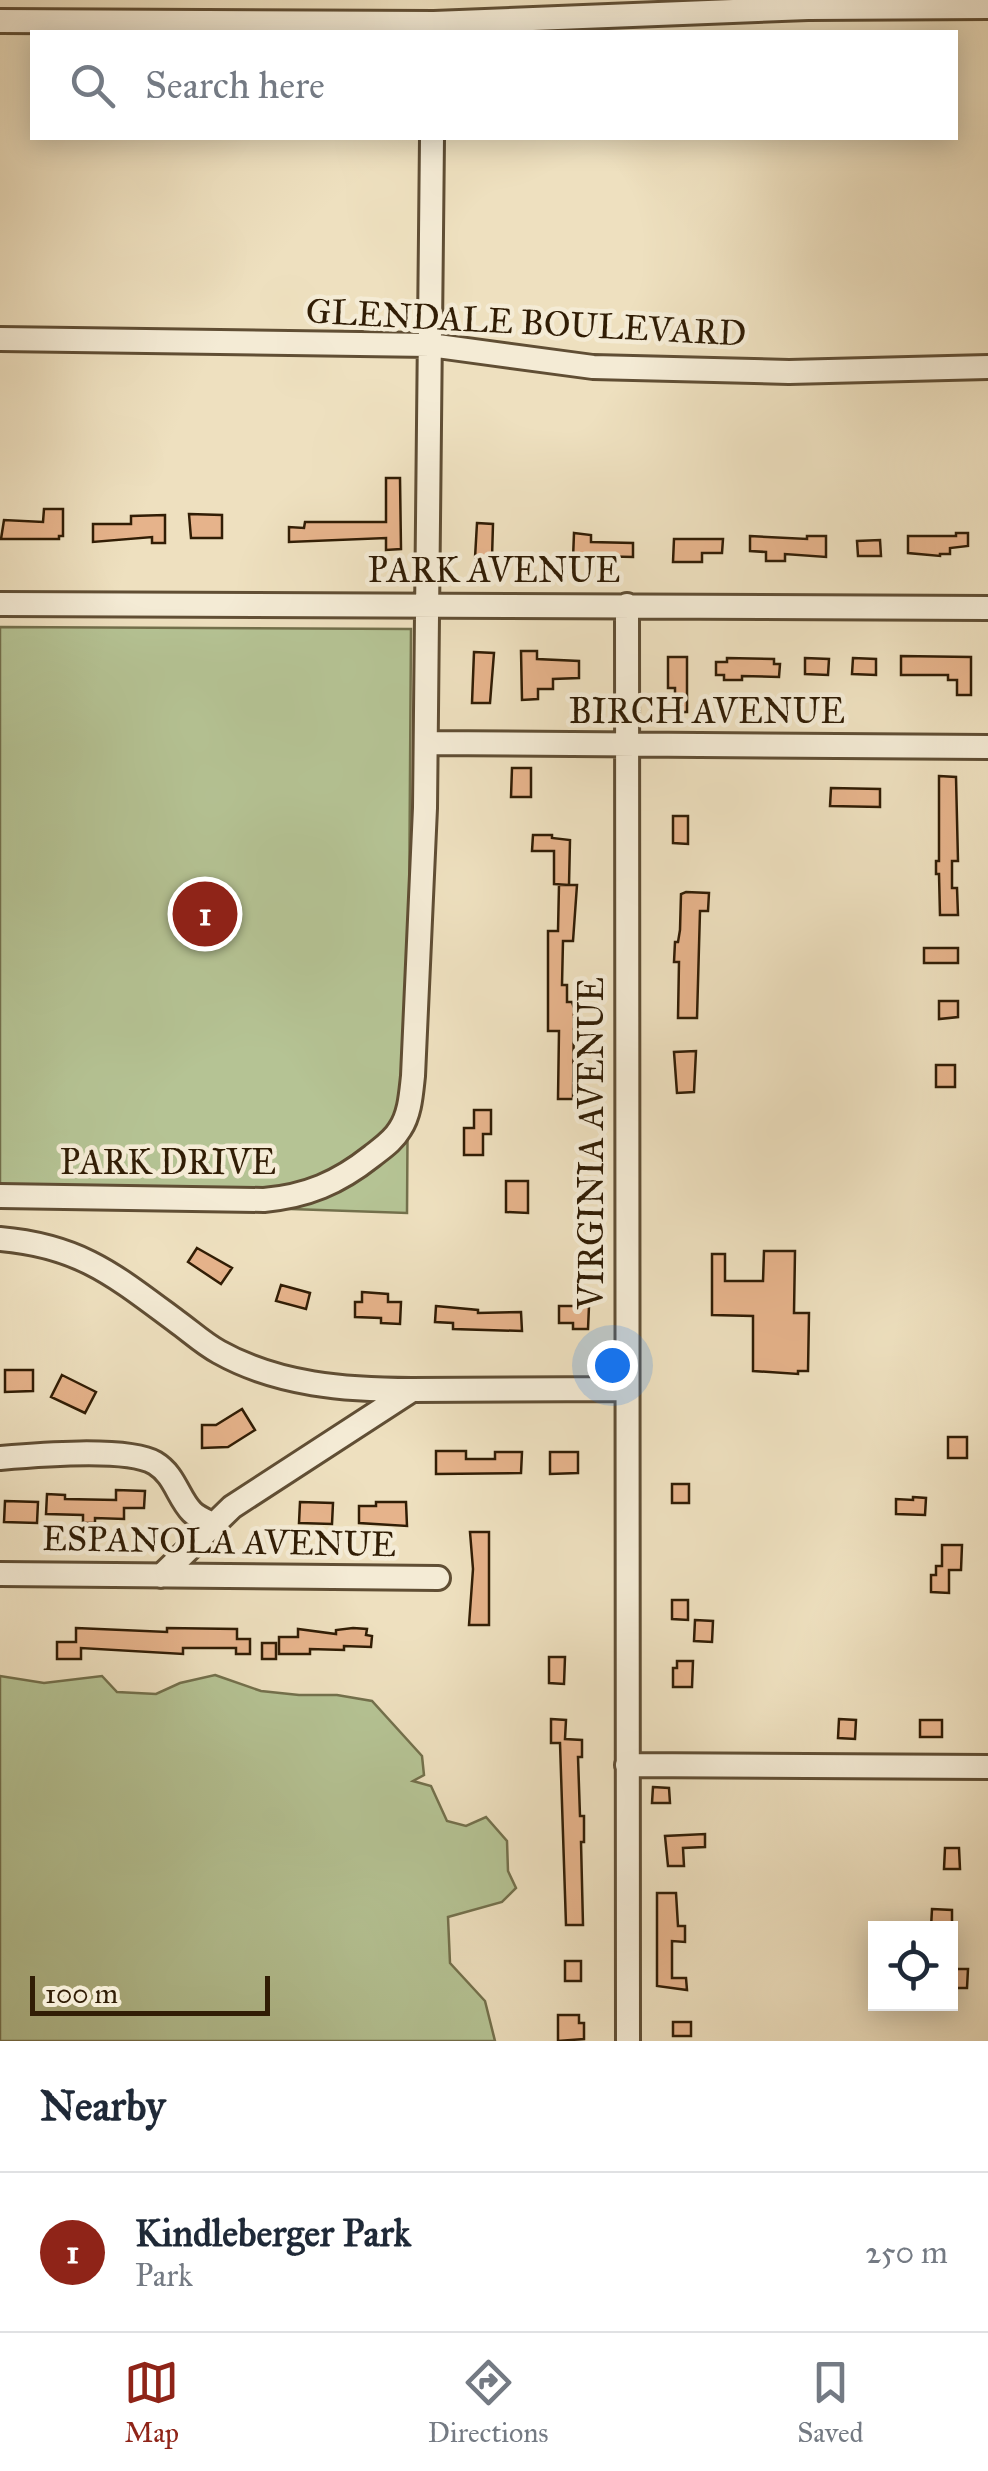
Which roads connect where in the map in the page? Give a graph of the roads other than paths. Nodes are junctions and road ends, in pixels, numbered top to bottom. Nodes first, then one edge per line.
1 (988, 7) edge
2 (433, 18) edge
3 (0, 22) edge
4 (432, 140) edge
5 (0, 339) edge
6 (430, 345) junction
7 (988, 367) edge
8 (0, 604) edge
9 (427, 605) junction
10 (627, 605) junction
11 (988, 608) edge
12 (426, 743) junction
13 (627, 745) junction
14 (988, 747) edge
15 (0, 1196) edge
16 (0, 1239) edge
17 (412, 1390) junction
18 (626, 1390) junction
19 (0, 1458) edge
20 (212, 1524) junction
21 (0, 1574) edge
22 (161, 1576) junction
23 (438, 1578) dead end
24 (627, 1765) junction
25 (988, 1767) edge
26 (628, 2041) edge

1 - 2 street
2 - 3 street
4 - 6 street
5 - 6 street, GLENDALE BOULEVARD
6 - 7 street, GLENDALE BOULEVARD
6 - 9 street
8 - 9 street, PARK AVENUE
9 - 10 street, PARK AVENUE
9 - 12 street
10 - 11 street, PARK AVENUE
10 - 13 street, VIRGINIA AVENUE
12 - 13 street, BIRCH AVENUE
12 - 15 street, PARK DRIVE
13 - 14 street, BIRCH AVENUE
13 - 18 street, VIRGINIA AVENUE
16 - 17 street
17 - 18 street
17 - 20 street
18 - 24 street, VIRGINIA AVENUE
19 - 20 street
20 - 22 street
21 - 22 street, ESPANOLA AVENUE
22 - 23 street, ESPANOLA AVENUE
24 - 25 street
24 - 26 street, VIRGINIA AVENUE

